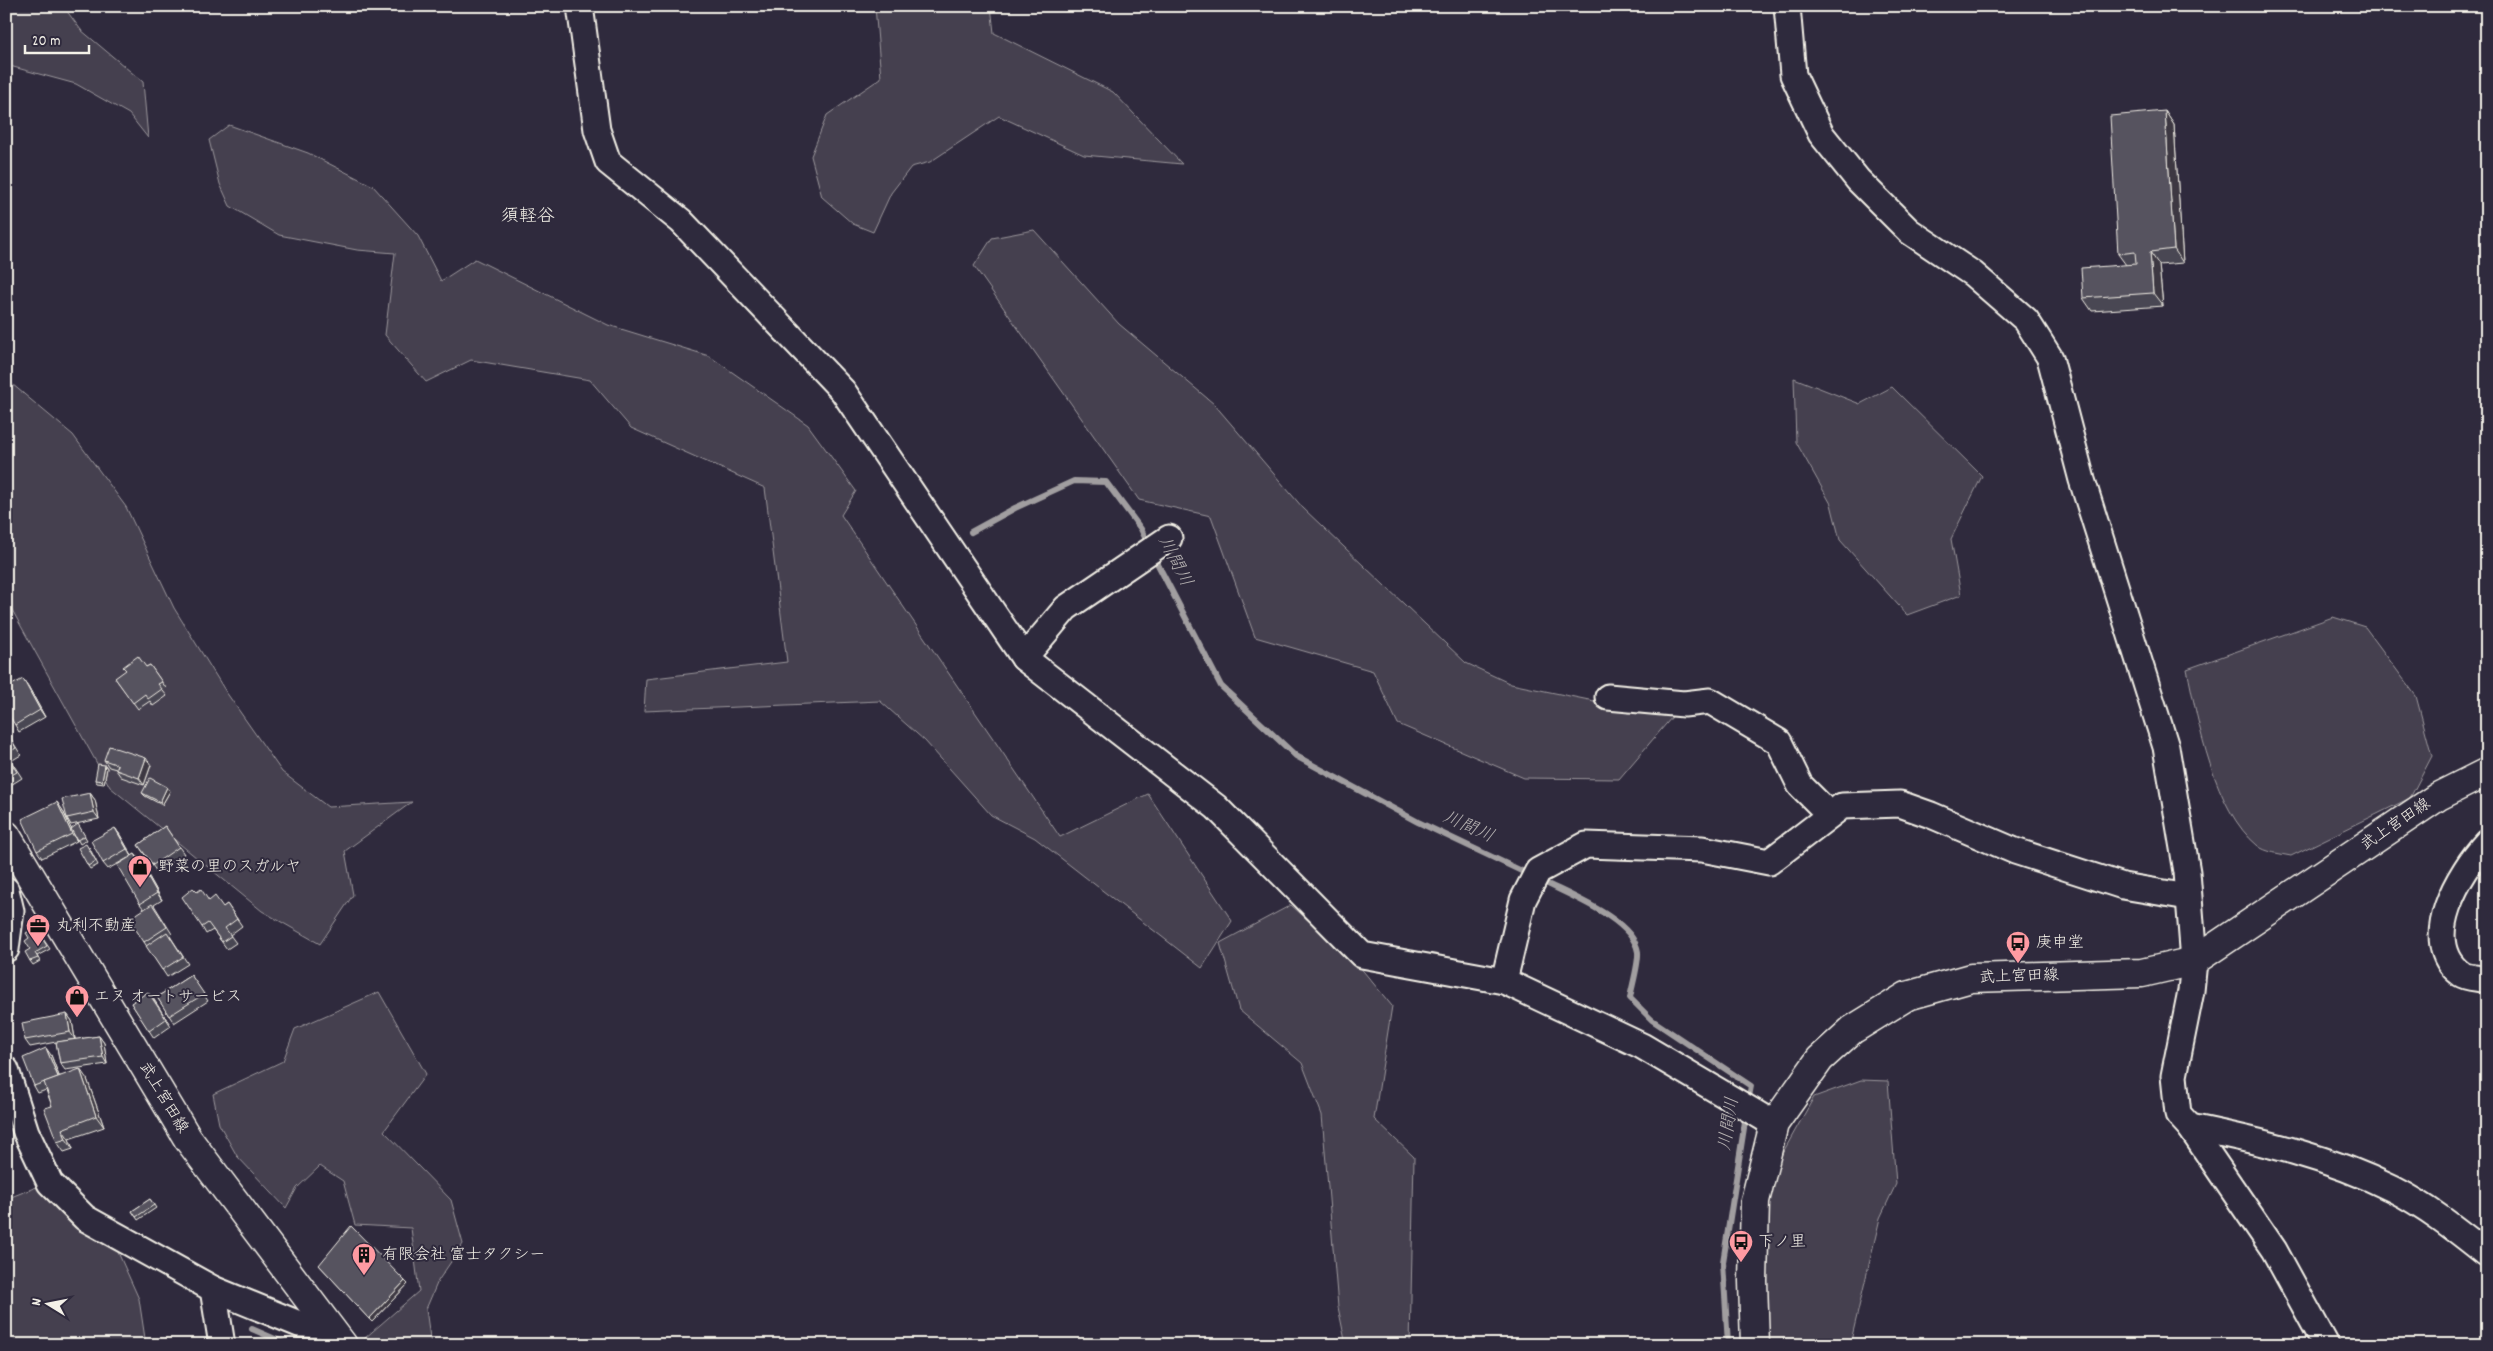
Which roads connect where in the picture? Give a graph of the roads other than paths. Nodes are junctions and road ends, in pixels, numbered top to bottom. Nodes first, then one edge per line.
1 (580, 6) edge
2 (1787, 6) edge
3 (1169, 538) dead end
4 (1024, 658) junction
5 (1608, 697) dead end
6 (2487, 772) edge
7 (1829, 814) junction
8 (6, 835) edge
9 (2487, 842) edge
10 (6, 890) edge
11 (2188, 897) junction
12 (6, 949) edge
13 (2194, 961) junction
14 (1504, 980) junction
15 (2487, 980) edge
16 (6, 1070) edge
17 (1774, 1124) junction
18 (2190, 1127) junction
19 (2487, 1254) edge
20 (213, 1288) junction
21 (335, 1335) edge
22 (222, 1345) edge
23 (1755, 1345) edge
24 (2326, 1345) edge

1 - 4 street
2 - 11 street
3 - 4 street
4 - 14 street
5 - 7 street
6 - 13 main road, 武上宮田線
7 - 11 street
7 - 14 street
8 - 21 main road, 武上宮田線
9 - 15 street
10 - 12 street
11 - 13 street
13 - 17 main road, 武上宮田線
13 - 18 street
14 - 17 street
16 - 20 street
17 - 23 main road, 武上宮田線
18 - 19 street
18 - 24 street
20 - 21 street
20 - 22 street

